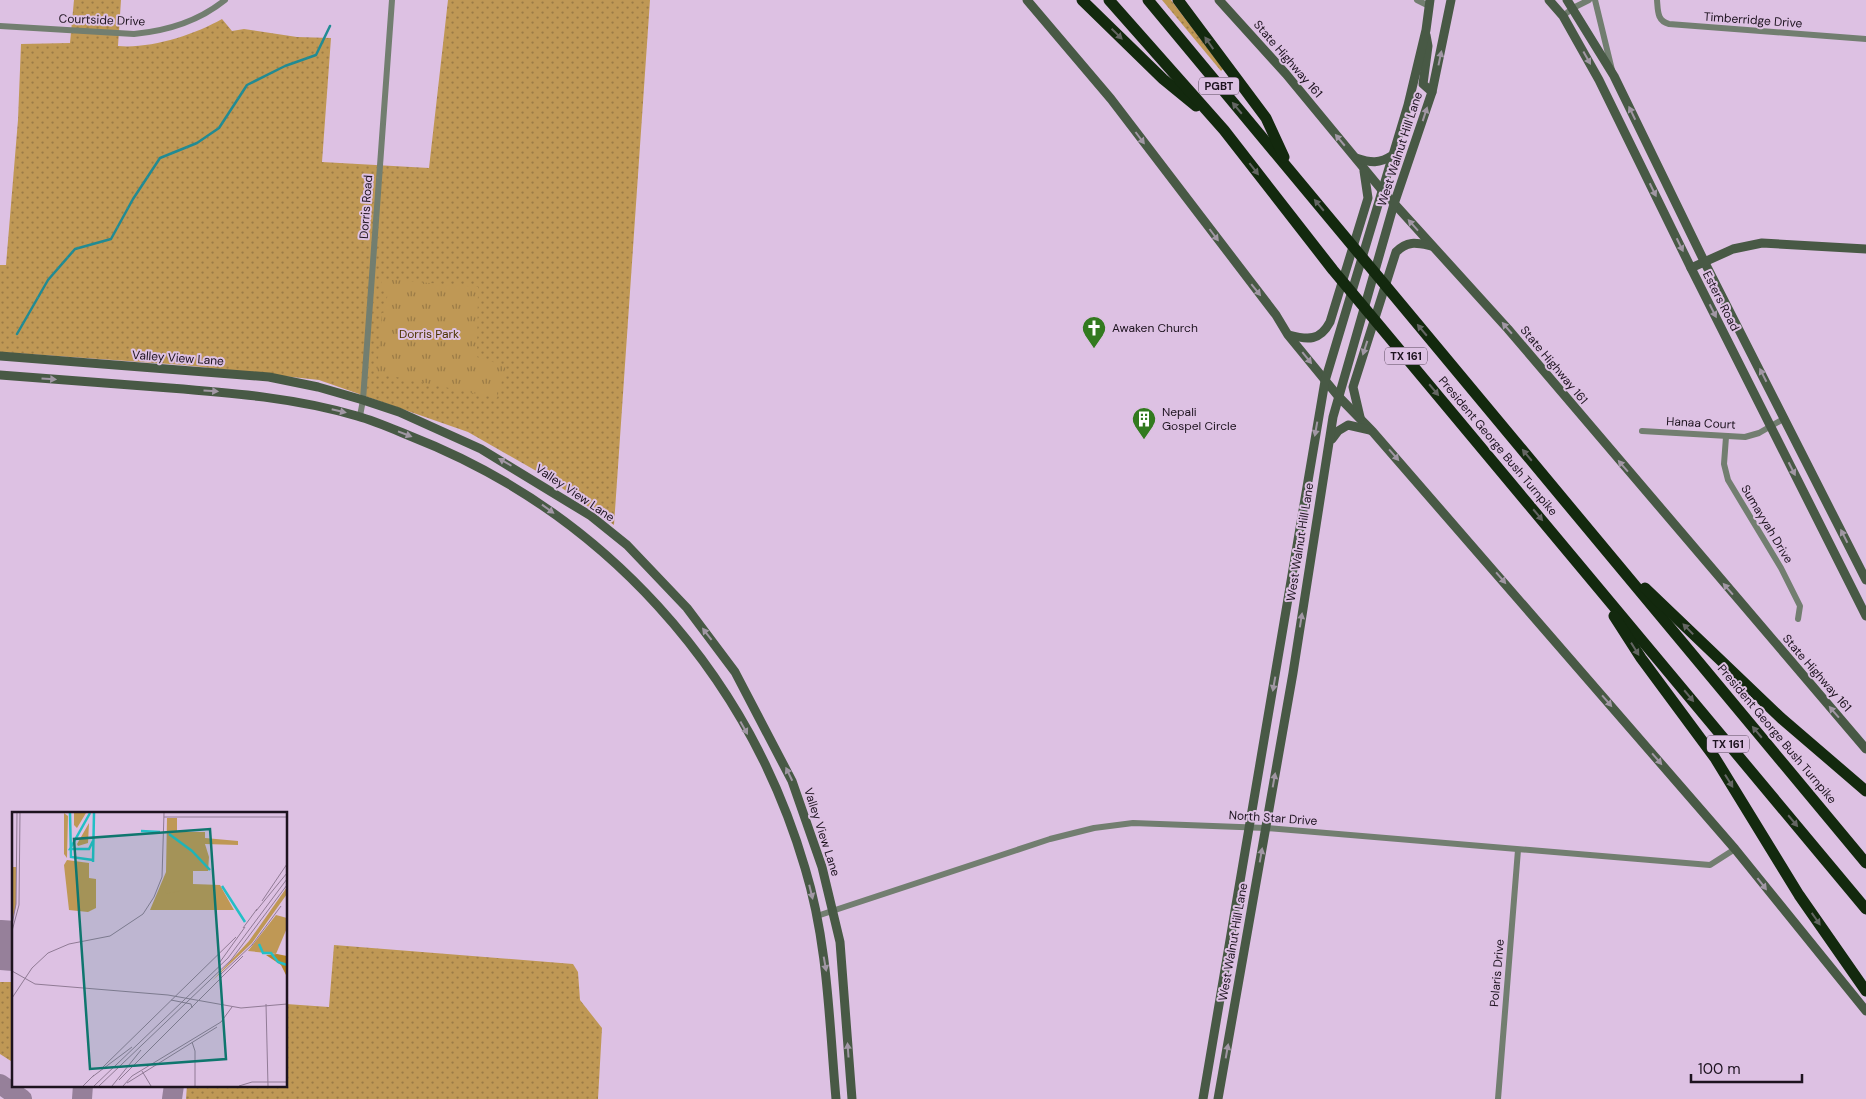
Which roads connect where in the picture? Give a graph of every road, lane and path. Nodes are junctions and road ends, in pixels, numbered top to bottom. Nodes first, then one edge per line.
1 (225, 0) edge
2 (392, 0) edge
3 (1027, 0) edge
4 (1082, 0) edge
5 (1109, 0) edge
6 (1148, 0) edge
7 (1178, 0) edge
8 (1219, 0) edge
9 (1417, 0) edge
10 (1451, 0) edge
11 (1549, 0) edge
12 (1589, 0) edge
13 (1595, 0) edge
14 (1657, 0) edge
15 (1430, 3) edge
16 (1570, 4) edge
17 (1563, 16) junction
18 (0, 26) edge
19 (1426, 30) junction
20 (1866, 38) edge
21 (1614, 76) junction
22 (1432, 92) junction
23 (1224, 130) junction
24 (1650, 150) junction
25 (1393, 155) junction
26 (1355, 157) junction
27 (1637, 157) junction
28 (1364, 168) junction
29 (1291, 172) junction
30 (1381, 189) junction
31 (1394, 204) junction
32 (1432, 246) junction
33 (1866, 249) edge
34 (1705, 263) junction
35 (1691, 268) junction
36 (1288, 335) junction
37 (0, 356) edge
38 (0, 375) edge
39 (1325, 381) junction
40 (1338, 396) junction
41 (363, 400) junction
42 (360, 416) junction
43 (1360, 417) junction
44 (1785, 418) junction
45 (1770, 425) junction
46 (1642, 431) dead end
47 (1373, 432) junction
48 (1726, 437) junction
49 (1330, 441) junction
50 (1299, 532) junction
51 (1314, 535) junction
52 (1614, 560) junction
53 (1590, 578) junction
54 (1866, 580) edge
55 (1866, 616) edge
56 (1798, 620) dead end
57 (1866, 749) edge
58 (1866, 791) edge
59 (1248, 827) junction
60 (1266, 828) junction
61 (1735, 849) junction
62 (1518, 850) junction
63 (1866, 863) edge
64 (833, 910) junction
65 (1866, 910) edge
66 (817, 916) junction
67 (1866, 990) edge
68 (1221, 992) junction
69 (1237, 995) junction
70 (1866, 1012) edge
71 (836, 1099) edge
72 (852, 1099) edge
73 (1203, 1099) edge
74 (1218, 1099) edge
75 (1498, 1099) edge

1 - 18 street, Courtside Drive
2 - 41 street, Dorris Road
3 -> 36 main road
4 -> 23 highway
5 - 23 highway, President George Bush Turnpike / PGBT
29 -> 6 highway, President George Bush Turnpike / PGBT
29 -> 7 highway
26 -> 8 main road, State Highway 161
9 - 15 street
22 -> 10 main road, West Walnut Hill Lane
11 - 17 main road, Esters Road
12 - 16 street
13 - 21 street
14 - 20 street, Timberridge Drive
15 - 19 main road, West Walnut Hill Lane
16 - 17 street
16 - 21 main road, Esters Road
17 -> 27 main road, Esters Road
19 - 22 main road
19 - 25 main road, West Walnut Hill Lane
24 -> 21 main road, Esters Road
31 -> 22 main road, West Walnut Hill Lane
23 -> 53 highway, President George Bush Turnpike / TX 161
24 - 27 main road
24 - 34 main road, Esters Road
25 - 26 main road
25 - 30 main road, West Walnut Hill Lane
26 - 28 main road, State Highway 161
27 -> 35 main road, Esters Road
28 - 30 main road, State Highway 161
28 - 36 main road
52 -> 29 highway, President George Bush Turnpike / TX 161
30 - 31 main road, State Highway 161
30 - 39 main road, West Walnut Hill Lane
32 -> 31 main road, State Highway 161
31 - 40 main road, West Walnut Hill Lane
32 -> 43 main road
57 -> 32 main road, State Highway 161
33 - 34 main road
34 - 35 main road
44 -> 34 main road, Esters Road
35 -> 45 main road, Esters Road
36 -> 39 main road
37 - 41 main road, Valley View Lane
38 -> 42 main road
39 - 40 main road
39 -> 50 main road, West Walnut Hill Lane
40 - 43 main road
40 - 49 main road, West Walnut Hill Lane
41 - 42 street, Dorris Road
64 -> 41 main road, Valley View Lane
42 -> 66 main road
43 - 47 main road
44 - 45 street, Hanaa Court
54 -> 44 main road, Esters Road
45 - 48 street, Hanaa Court
45 -> 55 main road, Esters Road
46 - 48 street, Hanaa Court
47 - 49 main road
47 -> 61 main road
48 - 56 street, Sumayyah Drive
49 - 51 main road, West Walnut Hill Lane
50 - 51 main road
50 -> 59 main road, West Walnut Hill Lane
60 -> 51 main road, West Walnut Hill Lane
58 -> 52 highway
63 -> 52 highway, President George Bush Turnpike / TX 161
53 -> 65 highway, President George Bush Turnpike / TX 161
53 -> 67 highway
59 - 60 street, North Star Drive
59 - 64 street, North Star Drive
59 - 68 main road, West Walnut Hill Lane
60 - 62 street, North Star Drive
69 -> 60 main road, West Walnut Hill Lane
61 - 62 street, North Star Drive
61 -> 70 main road
62 - 75 street, Polaris Drive
64 - 66 street, North Star Drive
72 -> 64 main road, Valley View Lane
66 -> 71 main road
68 - 69 main road
68 - 73 main road, West Walnut Hill Lane
74 -> 69 main road, West Walnut Hill Lane

